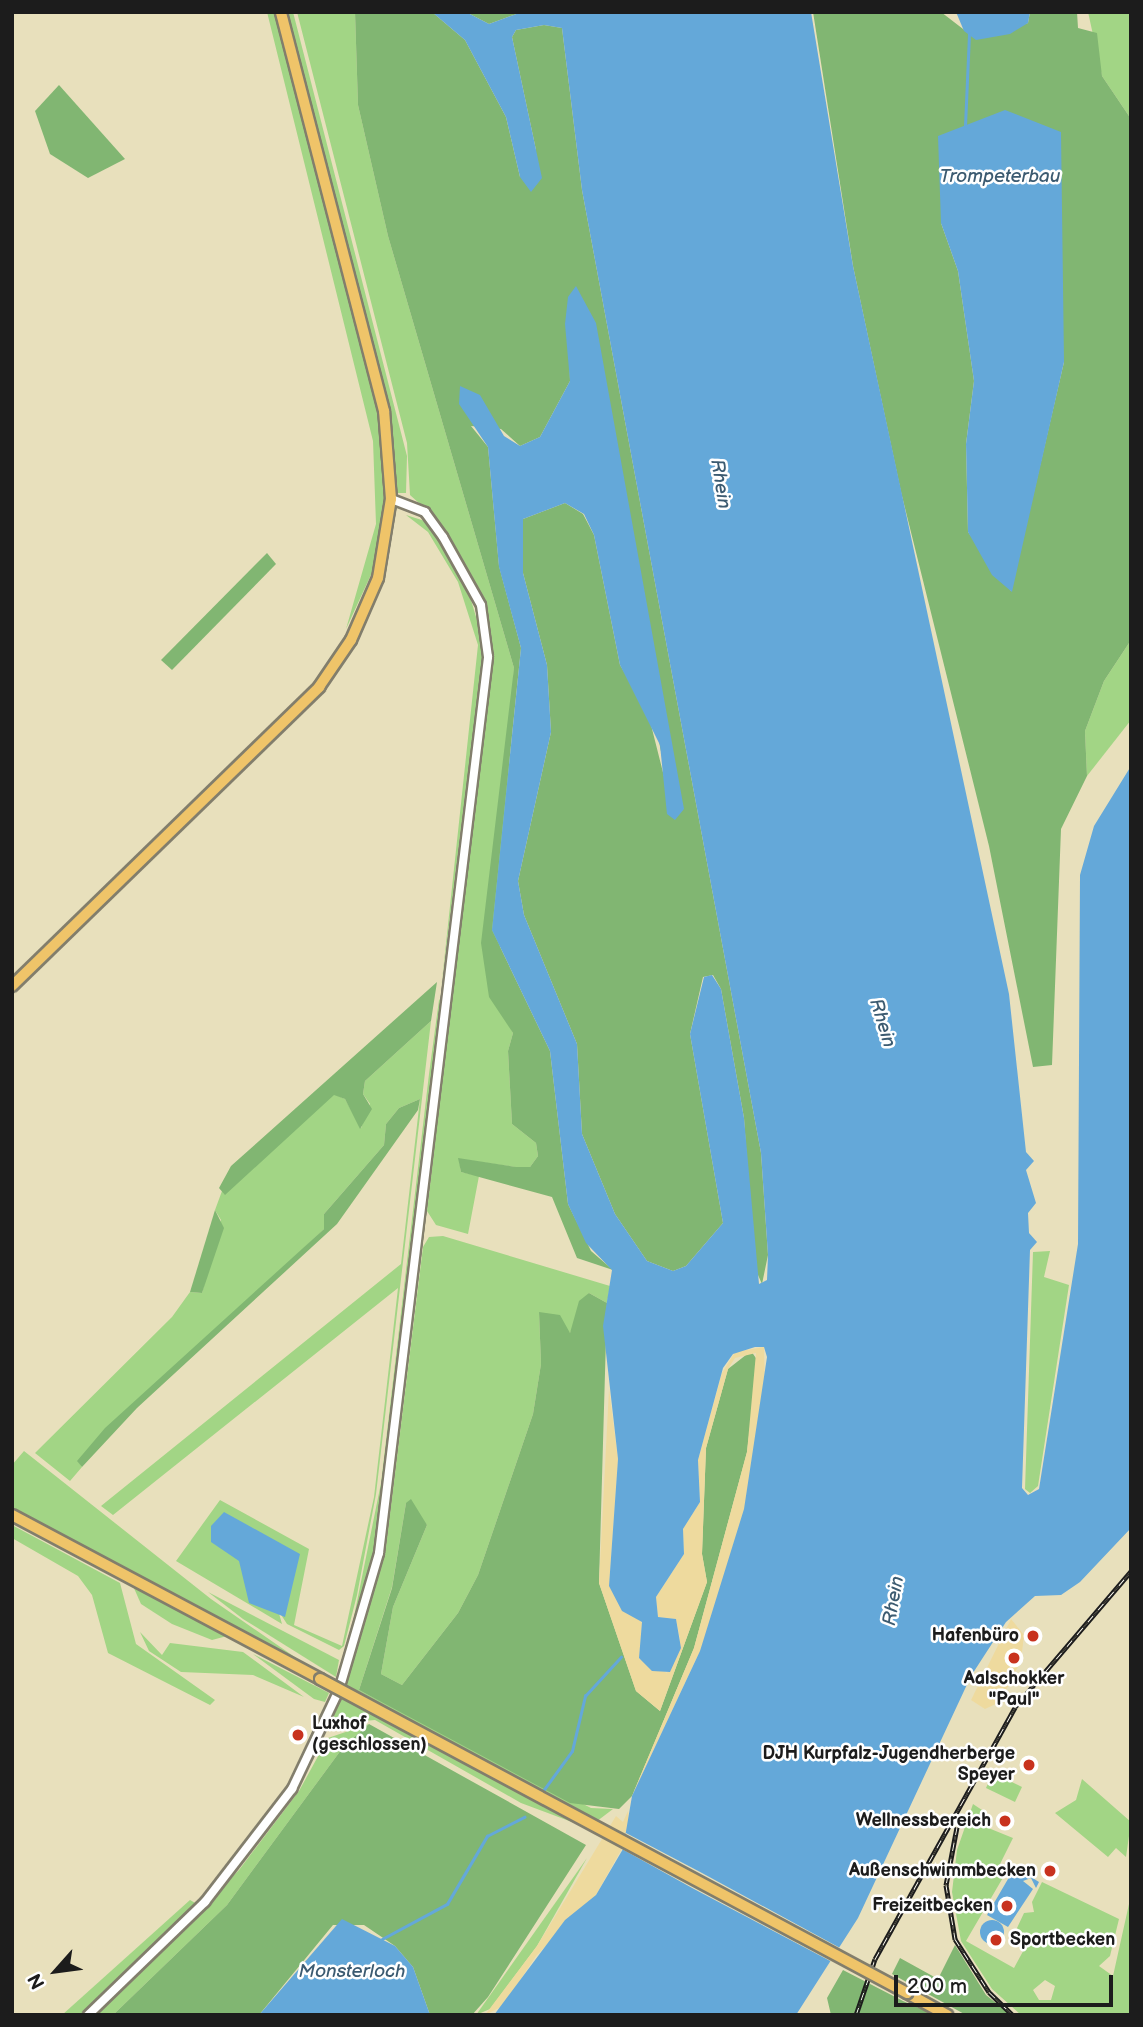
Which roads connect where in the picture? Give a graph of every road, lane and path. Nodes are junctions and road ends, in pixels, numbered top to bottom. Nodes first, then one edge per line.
1 (282, 12) edge
2 (391, 499) junction
3 (12, 986) edge
4 (12, 1515) edge
5 (88, 2015) edge
6 (947, 2015) edge

1 - 2 main road
2 - 3 main road
2 - 5 street
4 - 6 main road, bridge

